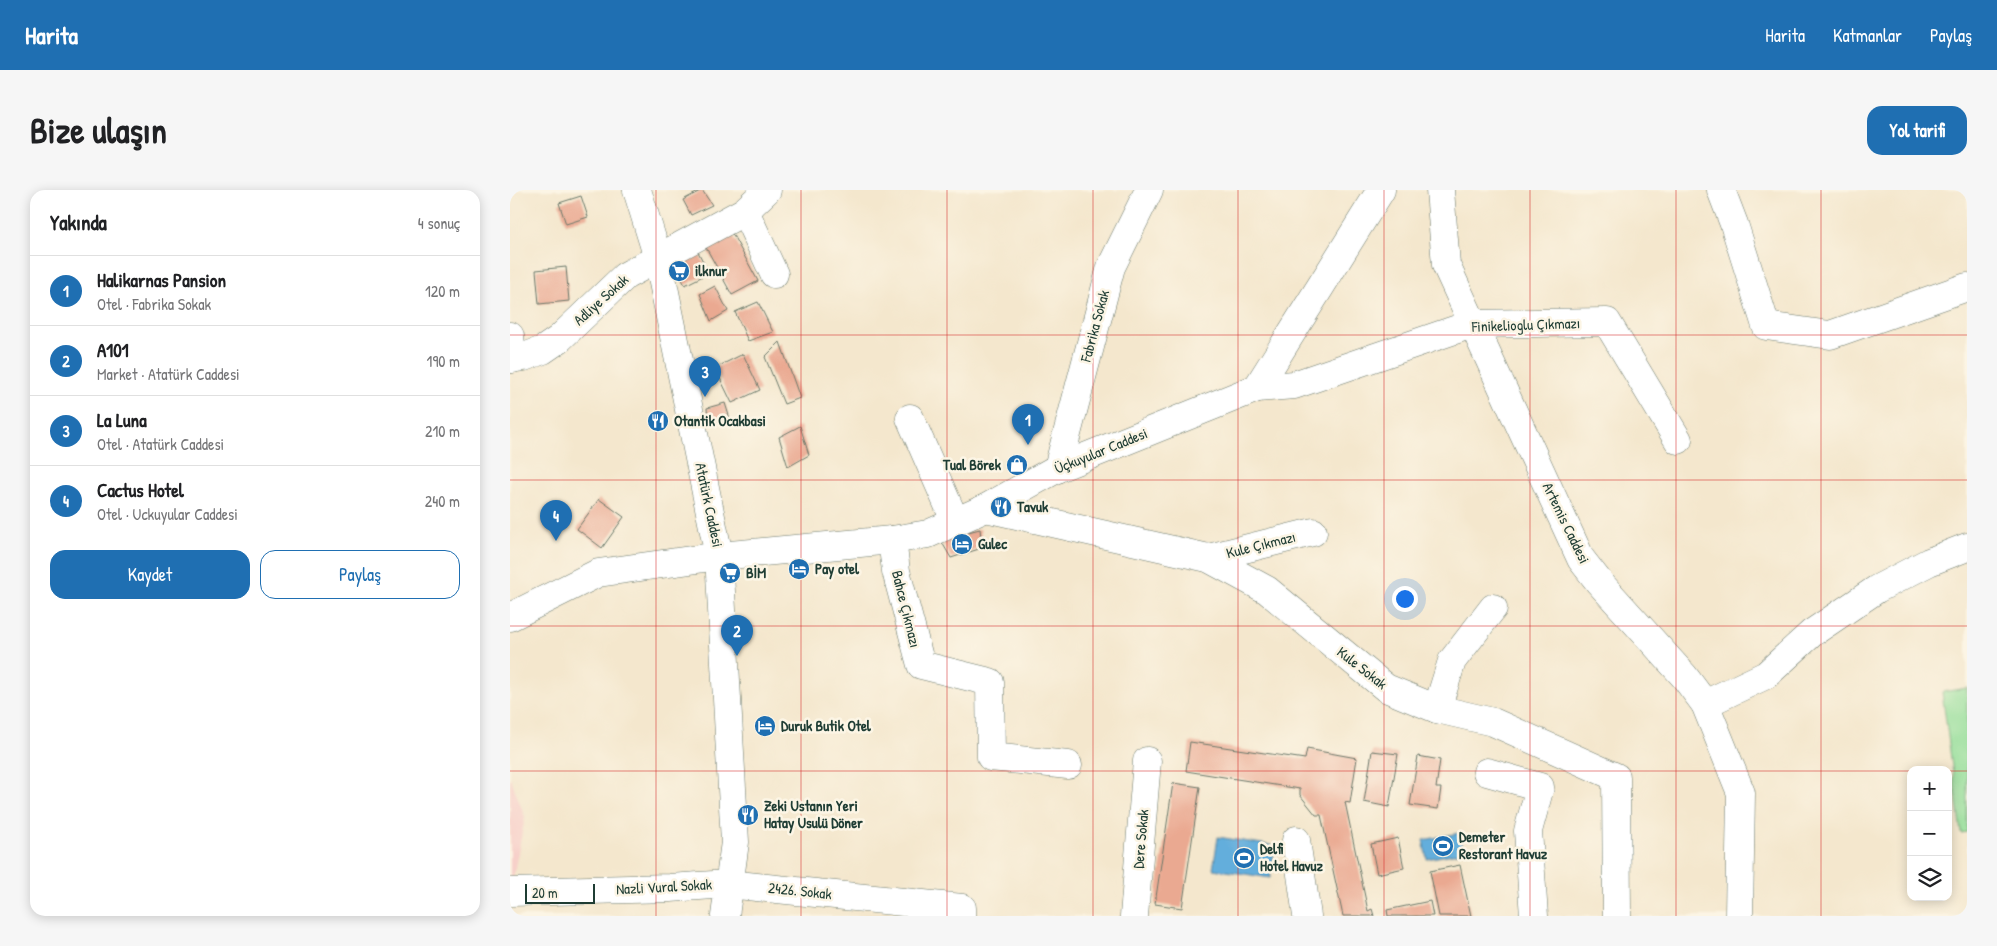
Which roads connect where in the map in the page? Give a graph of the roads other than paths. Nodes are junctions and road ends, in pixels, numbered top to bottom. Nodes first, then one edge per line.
1 (637, 190) edge
2 (767, 190) edge
3 (1150, 190) edge
4 (1381, 190) edge
5 (1440, 190) edge
6 (1721, 190) edge
7 (745, 211) junction
8 (658, 258) junction
9 (774, 274) dead end
10 (1967, 288) edge
11 (1472, 324) junction
12 (511, 351) edge
13 (1257, 388) junction
14 (910, 418) dead end
15 (1678, 440) dead end
16 (1058, 468) junction
17 (986, 508) junction
18 (956, 523) junction
19 (1313, 532) dead end
20 (892, 540) junction
21 (1967, 547) edge
22 (719, 556) junction
23 (1208, 558) junction
24 (1494, 608) dead end
25 (510, 617) edge
26 (1705, 704) junction
27 (1437, 709) junction
28 (1147, 761) dead end
29 (1068, 765) dead end
30 (1487, 772) dead end
31 (1296, 840) dead end
32 (728, 884) junction
33 (510, 892) edge
34 (962, 912) edge
35 (725, 916) edge
36 (1134, 916) edge
37 (1307, 916) edge
38 (1534, 916) edge
39 (1617, 916) edge
40 (1738, 916) edge

1 - 8 street, Atatürk Caddesi
2 - 7 street, Adliye Sokak
3 - 16 street, Fabrika Sokak
4 - 13 street
5 - 11 street, Artemis Caddesi
6 - 10 street
7 - 8 street, Adliye Sokak
7 - 9 street
8 - 12 street, Adliye Sokak
8 - 22 street, Atatürk Caddesi
11 - 13 street, Finikelioglu Çıkmazı
11 - 15 street, Finikelioglu Çıkmazı
11 - 26 street, Artemis Caddesi
13 - 16 street, Üçkuyular Caddesi
14 - 18 street
16 - 17 street, Üçkuyular Caddesi
17 - 18 street, Üçkuyular Caddesi
17 - 23 street, Kule Sokak
18 - 20 street, Üçkuyular Caddesi
19 - 23 street, Kule Çıkmazı
20 - 22 street, Üçkuyular Caddesi
20 - 29 street, Bahce Çıkmazı
21 - 26 street
22 - 25 street, Üçkuyular Caddesi
22 - 32 street, Atatürk Caddesi
23 - 27 street, Kule Sokak
24 - 27 street
26 - 40 street, Artemis Caddesi
27 - 39 street, Kule Sokak
28 - 36 street, Dere Sokak
30 - 38 street
31 - 37 street
32 - 33 street, Nazli Vural Sokak
32 - 34 street, 2426. Sokak
32 - 35 street, Atatürk Caddesi

